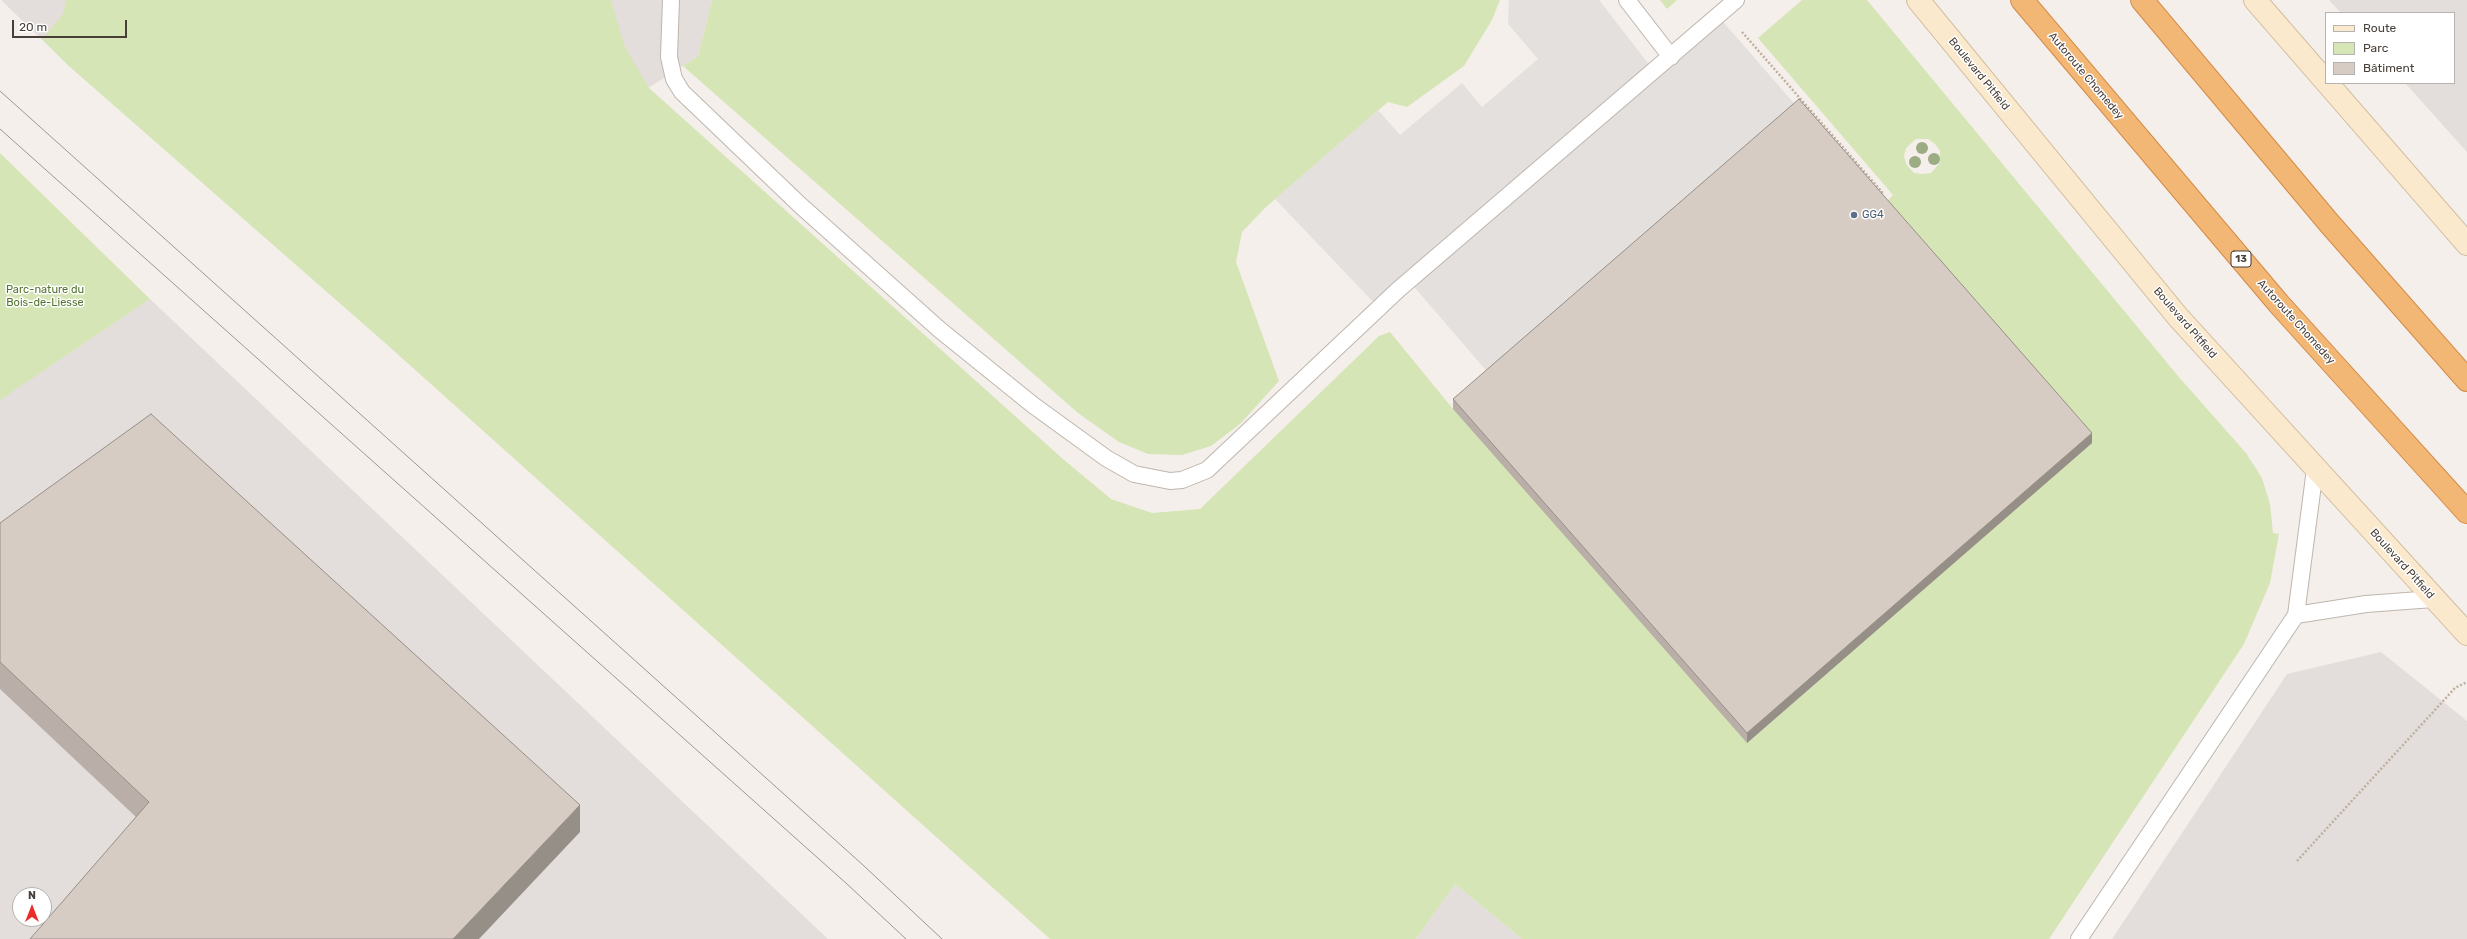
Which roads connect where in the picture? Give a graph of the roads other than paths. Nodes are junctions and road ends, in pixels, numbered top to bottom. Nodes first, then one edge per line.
1 (671, 0) edge
2 (1627, 0) edge
3 (1736, 0) edge
4 (1918, 0) edge
5 (2022, 0) edge
6 (2142, 0) edge
7 (2255, 0) edge
8 (1671, 57) junction
9 (2325, 81) edge
10 (2328, 84) edge
11 (2467, 244) edge
12 (2467, 380) edge
13 (2315, 469) junction
14 (2467, 512) edge
15 (2433, 599) junction
16 (2296, 615) junction
17 (2467, 634) edge
18 (2079, 939) edge

1 - 8 lane
2 - 8 lane
3 - 8 lane
4 - 13 main road, Boulevard Pitfield
5 - 14 highway, Autoroute Chomedey / 13
6 - 12 highway
7 - 9 main road
10 - 11 main road
13 - 15 main road, Boulevard Pitfield
13 - 16 lane
15 - 16 lane
15 - 17 main road, Boulevard Pitfield
16 - 18 lane

